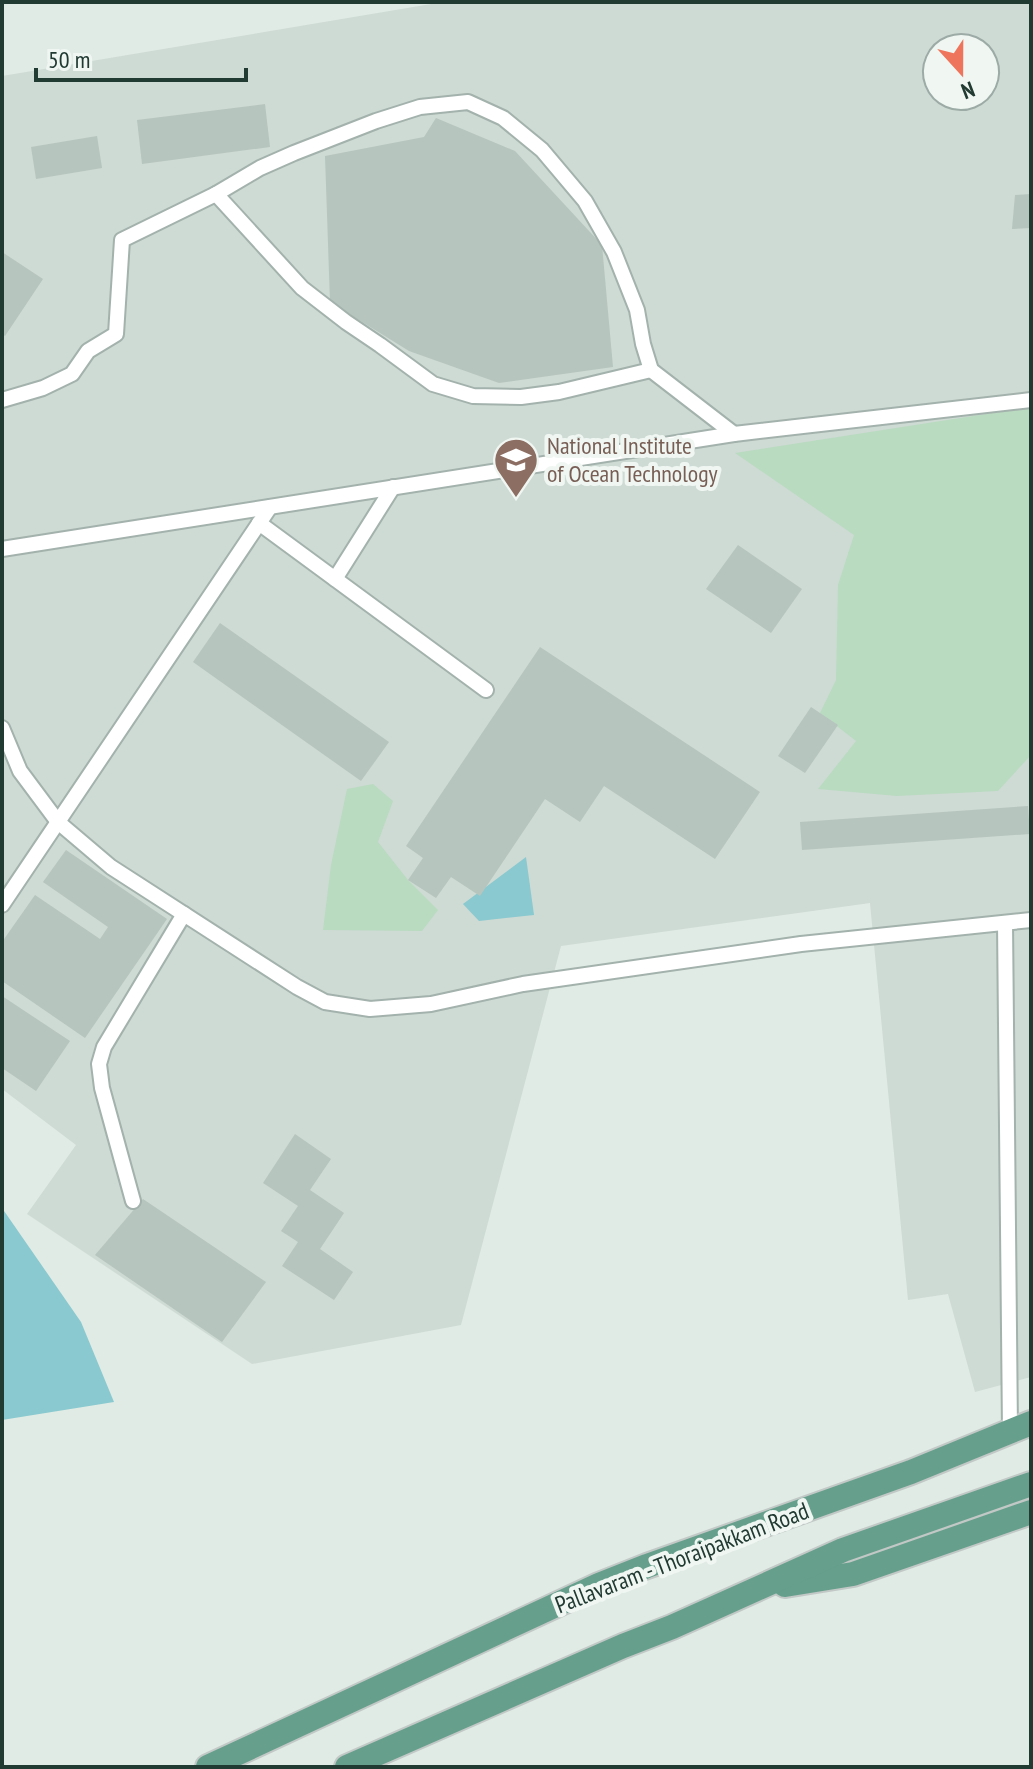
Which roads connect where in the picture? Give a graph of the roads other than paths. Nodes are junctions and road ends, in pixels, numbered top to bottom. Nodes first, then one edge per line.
1 (216, 194) junction
2 (651, 370) junction
3 (2, 400) edge
4 (1031, 400) edge
5 (734, 434) junction
6 (393, 487) junction
7 (270, 507) junction
8 (259, 523) junction
9 (2, 549) edge
10 (335, 579) junction
11 (486, 690) dead end
12 (2, 728) edge
13 (58, 822) junction
14 (2, 905) edge
15 (184, 914) junction
16 (1031, 920) edge
17 (1005, 923) junction
18 (133, 1201) dead end
19 (1021, 1427) edge
20 (1031, 1484) edge
21 (1031, 1512) edge
22 (754, 1590) junction
23 (208, 1767) edge
24 (347, 1767) edge

1 - 2 lane
1 - 2 lane
1 - 3 lane
2 - 5 lane
4 - 5 lane
5 - 6 lane
6 - 7 lane
6 - 10 lane
7 - 8 lane
7 - 9 lane
8 - 10 lane
8 - 13 lane
10 - 11 lane
12 - 13 lane
13 - 14 lane
13 - 15 lane
15 - 17 lane
15 - 18 lane
16 - 17 lane
17 - 19 lane
19 - 23 main road, Pallavaram - Thoraipakkam Road
20 - 22 main road
21 - 22 main road
22 - 24 main road

